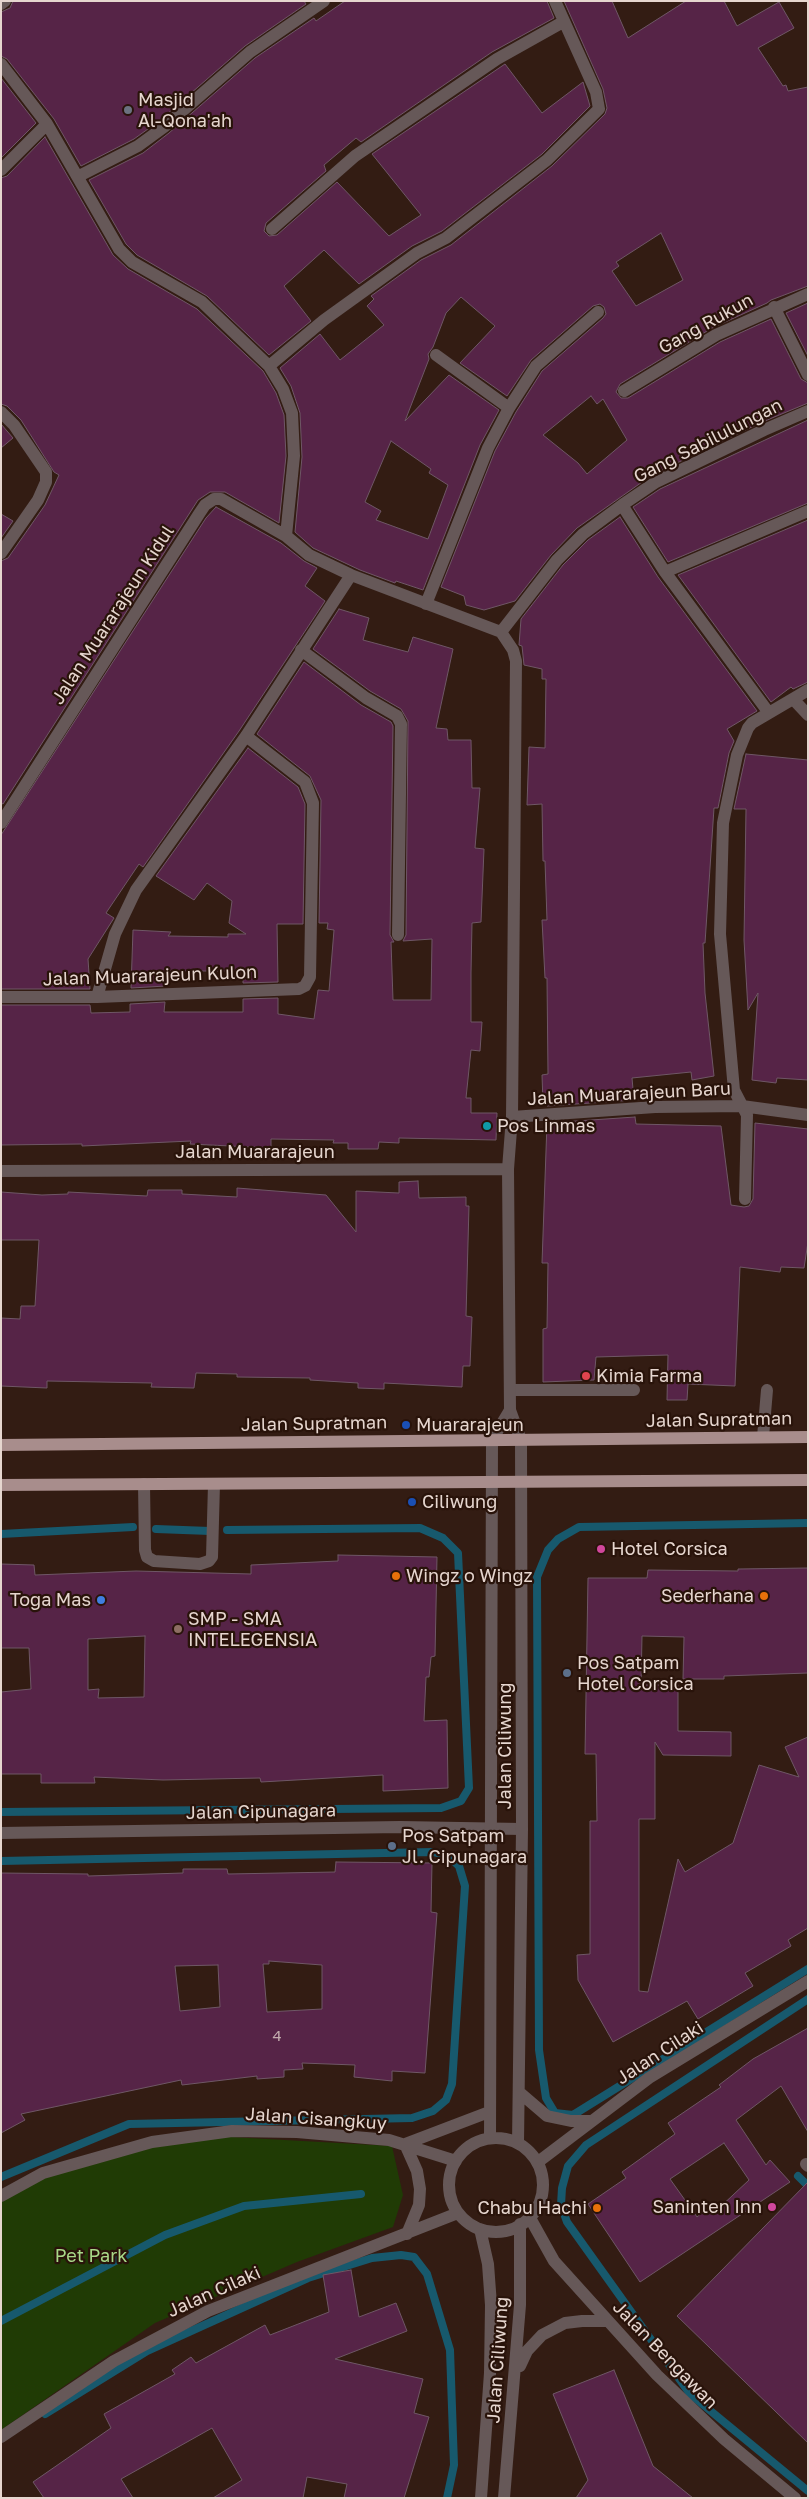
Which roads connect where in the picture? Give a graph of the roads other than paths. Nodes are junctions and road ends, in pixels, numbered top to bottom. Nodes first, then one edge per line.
1 (5, 1) edge
2 (324, 1) edge
3 (555, 1) edge
4 (1, 4) edge
5 (563, 22) junction
6 (1, 64) edge
7 (47, 124) junction
8 (1, 170) edge
9 (79, 176) junction
10 (272, 229) dead end
11 (808, 294) edge
12 (774, 307) junction
13 (598, 312) dead end
14 (436, 355) dead end
15 (269, 366) junction
16 (808, 375) edge
17 (624, 391) dead end
18 (509, 408) junction
19 (808, 411) edge
20 (1, 412) edge
21 (622, 505) junction
22 (808, 512) edge
23 (286, 536) junction
24 (1, 553) edge
25 (665, 572) junction
26 (351, 575) junction
27 (426, 604) junction
28 (501, 632) junction
29 (301, 650) junction
30 (808, 690) edge
31 (793, 699) junction
32 (769, 713) junction
33 (808, 715) edge
34 (246, 736) junction
35 (1, 823) edge
36 (398, 935) dead end
37 (1, 997) edge
38 (97, 997) junction
39 (742, 1106) junction
40 (808, 1115) edge
41 (512, 1117) junction
42 (508, 1169) junction
43 (1, 1171) edge
44 (745, 1199) dead end
45 (510, 1390) junction
46 (634, 1390) dead end
47 (767, 1390) dead end
48 (510, 1410) junction
49 (763, 1437) junction
50 (808, 1437) edge
51 (492, 1440) junction
52 (521, 1440) junction
53 (1, 1445) edge
54 (808, 1480) edge
55 (522, 1483) junction
56 (144, 1484) junction
57 (214, 1484) junction
58 (493, 1484) junction
59 (1, 1486) edge
60 (522, 1828) junction
61 (489, 1829) junction
62 (1, 1833) edge
63 (808, 1981) edge
64 (518, 2092) junction
65 (489, 2112) junction
66 (591, 2121) junction
67 (490, 2138) junction
68 (518, 2143) junction
69 (405, 2144) junction
70 (456, 2161) junction
71 (538, 2162) junction
72 (1, 2196) edge
73 (458, 2213) junction
74 (525, 2221) junction
75 (480, 2229) junction
76 (407, 2234) junction
77 (608, 2321) junction
78 (516, 2375) junction
79 (1, 2437) edge
80 (482, 2498) edge
81 (504, 2498) edge
82 (795, 2498) edge

1 - 4 street
2 - 9 street
3 - 5 street
5 - 10 street
5 - 15 street
6 - 7 street
7 - 8 street
7 - 9 street
9 - 15 street
11 - 12 street, Gang Rukun
12 - 16 street
12 - 17 street, Gang Rukun
13 - 18 street
14 - 18 street
15 - 23 street
18 - 27 street
19 - 21 street, Gang Sabilulungan
20 - 24 street
21 - 25 street
21 - 28 street, Gang Sabilulungan
22 - 25 street
23 - 26 street
23 - 35 street, Jalan Muararajeun Kidul
25 - 32 street
26 - 27 street
26 - 29 street
27 - 28 street
28 - 41 street
29 - 34 street
29 - 36 street
30 - 31 street
31 - 32 street
31 - 33 street
32 - 39 street
34 - 38 street
34 - 38 street, Jalan Muararajeun Kulon
37 - 38 street, Jalan Muararajeun Kulon
39 - 40 street, Jalan Muararajeun Baru
39 - 41 street, Jalan Muararajeun Baru
39 - 44 street
41 - 42 street
42 - 43 street, Jalan Muararajeun
42 - 45 street
45 - 46 street
45 - 48 street
47 - 49 street
48 - 51 street
48 - 52 street, Jalan Ciliwung
49 - 50 main road, Jalan Supratman
49 - 52 main road, Jalan Supratman
51 - 52 main road, Jalan Supratman
51 - 53 main road, Jalan Supratman
51 - 58 street, Jalan Ciliwung
52 - 55 street, Jalan Ciliwung
54 - 55 main road
55 - 58 main road
55 - 60 street, Jalan Ciliwung
56 - 57 main road
56 - 57 street
56 - 59 main road
57 - 58 main road
58 - 61 street, Jalan Ciliwung
60 - 61 street, Jalan Cipunagara
60 - 64 street, Jalan Ciliwung
61 - 62 street, Jalan Cipunagara
61 - 65 street, Jalan Ciliwung
63 - 66 street, Jalan Cilaki
64 - 66 street
64 - 68 street, Jalan Ciliwung
65 - 67 street, Jalan Ciliwung
65 - 69 street
66 - 71 street, Jalan Cilaki
67 - 68 street
67 - 70 street
68 - 71 street
69 - 70 street, Jalan Cisangkuy
69 - 72 street, Jalan Cisangkuy
69 - 76 street
70 - 73 street
71 - 74 street
73 - 75 street
73 - 76 street, Jalan Cilaki
74 - 75 street
74 - 77 street, Jalan Bengawan
74 - 78 street, Jalan Ciliwung
75 - 80 street, Jalan Ciliwung
76 - 79 street, Jalan Cilaki
77 - 78 street
77 - 82 street, Jalan Bengawan
78 - 81 street, Jalan Ciliwung

